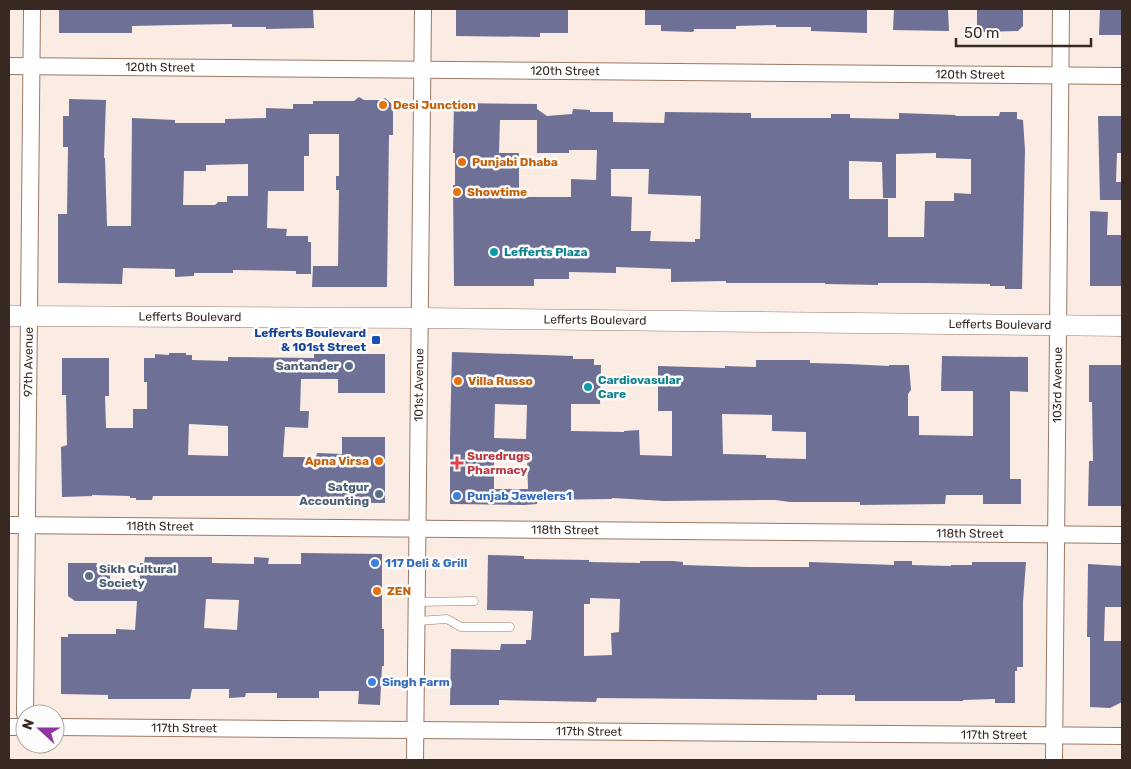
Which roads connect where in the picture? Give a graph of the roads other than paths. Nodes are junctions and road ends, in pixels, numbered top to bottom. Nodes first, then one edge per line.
1 (32, 9) edge
2 (422, 9) edge
3 (1061, 9) edge
4 (9, 66) edge
5 (32, 66) junction
6 (422, 69) junction
7 (1060, 75) junction
8 (1122, 76) edge
9 (9, 316) edge
10 (29, 316) junction
11 (420, 318) junction
12 (1058, 326) junction
13 (1122, 326) edge
14 (9, 525) edge
15 (27, 525) junction
16 (418, 529) junction
17 (1056, 535) junction
18 (1122, 536) edge
19 (474, 601) dead end
20 (417, 602) junction
21 (417, 621) junction
22 (510, 627) dead end
23 (25, 704) edge
24 (65, 727) edge
25 (416, 730) junction
26 (1054, 736) junction
27 (1122, 736) edge
28 (416, 760) edge
29 (1054, 760) edge

1 - 5 street, 97th Avenue
2 - 6 street, 101st Avenue
3 - 7 street, 103rd Avenue
4 - 5 street, 120th Street
5 - 6 street, 120th Street
5 - 10 street, 97th Avenue
6 - 7 street, 120th Street
6 - 11 street, 101st Avenue
7 - 8 street, 120th Street
7 - 12 street, 103rd Avenue
9 - 10 street, Lefferts Boulevard
10 - 11 street, Lefferts Boulevard
10 - 15 street, 97th Avenue
11 - 12 street, Lefferts Boulevard
11 - 16 street, 101st Avenue
12 - 13 street, Lefferts Boulevard
12 - 17 street, 103rd Avenue
14 - 15 street, 118th Street
15 - 16 street, 118th Street
15 - 23 street, 97th Avenue
16 - 17 street, 118th Street
16 - 20 street, 101st Avenue
17 - 18 street, 118th Street
17 - 26 street, 103rd Avenue
19 - 20 lane
20 - 21 street, 101st Avenue
21 - 22 lane
21 - 25 street, 101st Avenue
24 - 25 street, 117th Street
25 - 26 street, 117th Street
25 - 28 street, 101st Avenue
26 - 27 street, 117th Street
26 - 29 street, 103rd Avenue

